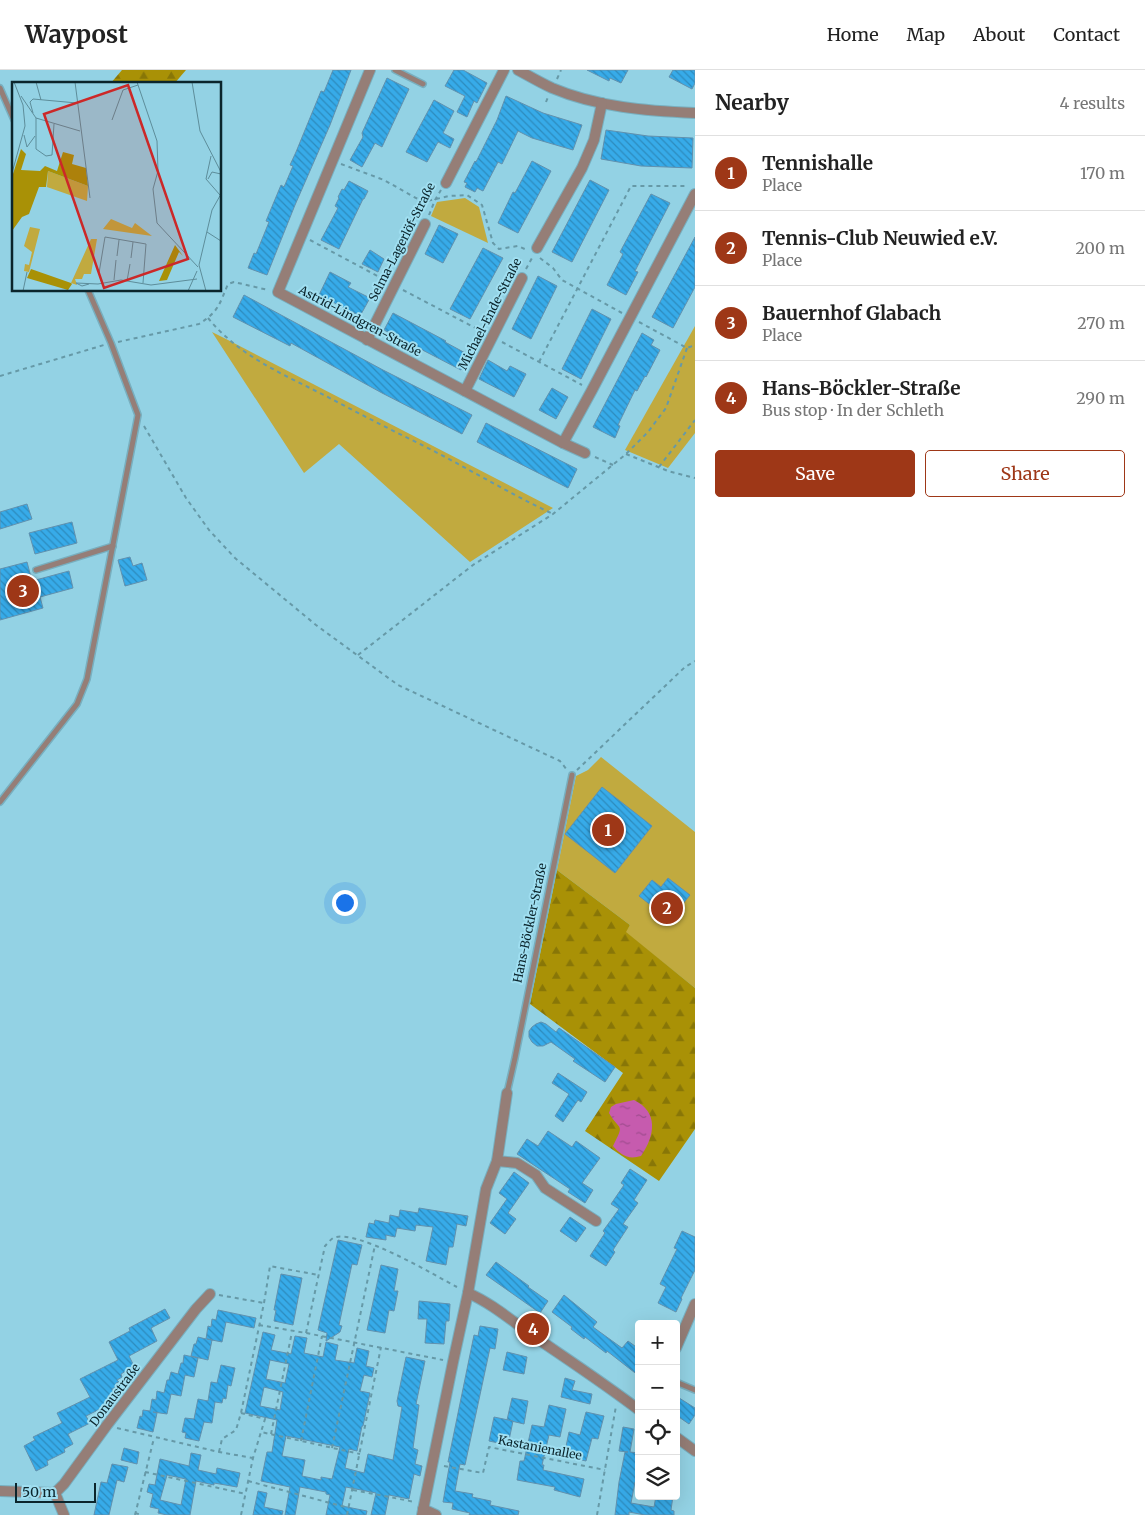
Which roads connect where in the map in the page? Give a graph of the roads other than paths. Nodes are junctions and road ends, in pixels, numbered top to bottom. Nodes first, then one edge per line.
1 (370, 70) edge
2 (395, 70) edge
3 (504, 70) edge
4 (518, 70) edge
5 (423, 84) dead end
6 (0, 88) edge
7 (602, 103) junction
8 (695, 113) edge
9 (12, 115) edge
10 (446, 183) road end
11 (695, 194) edge
12 (425, 224) road end
13 (535, 251) road end
14 (522, 278) road end
15 (88, 291) edge
16 (368, 340) junction
17 (465, 391) junction
18 (563, 443) junction
19 (585, 453) road end
20 (113, 546) junction
21 (36, 570) dead end
22 (572, 775) road end
23 (0, 802) edge
24 (507, 1093) joint
25 (498, 1161) junction
26 (596, 1221) dead end
27 (468, 1293) junction
28 (210, 1294) road end
29 (695, 1304) edge
30 (680, 1339) edge
31 (680, 1384) edge
32 (695, 1390) edge
33 (635, 1407) edge
34 (680, 1440) edge
35 (695, 1451) edge
36 (0, 1491) edge
37 (55, 1493) junction
38 (423, 1510) edge
39 (64, 1515) edge
40 (436, 1515) edge

1 - 16 street, Astrid-Lindgren-Straße
2 - 5 lane
3 - 10 street
4 - 7 street
6 - 9 lane
7 - 8 street
7 - 13 street
11 - 18 street
12 - 16 street, Selma-Lagerlöf-Straße
14 - 17 street, Michael-Ende-Straße
15 - 20 lane
16 - 17 street, Astrid-Lindgren-Straße
17 - 18 street, Astrid-Lindgren-Straße
18 - 19 street, Astrid-Lindgren-Straße
20 - 21 lane
20 - 23 lane
22 - 24 lane, Hans-Böckler-Straße
24 - 25 street, Hans-Böckler-Straße
25 - 26 street
25 - 27 street, Hans-Böckler-Straße
27 - 33 street
27 - 38 street, Hans-Böckler-Straße
28 - 37 street, Donaustraße
29 - 30 street
31 - 32 lane
34 - 35 street
36 - 37 street
37 - 39 street
38 - 40 street

